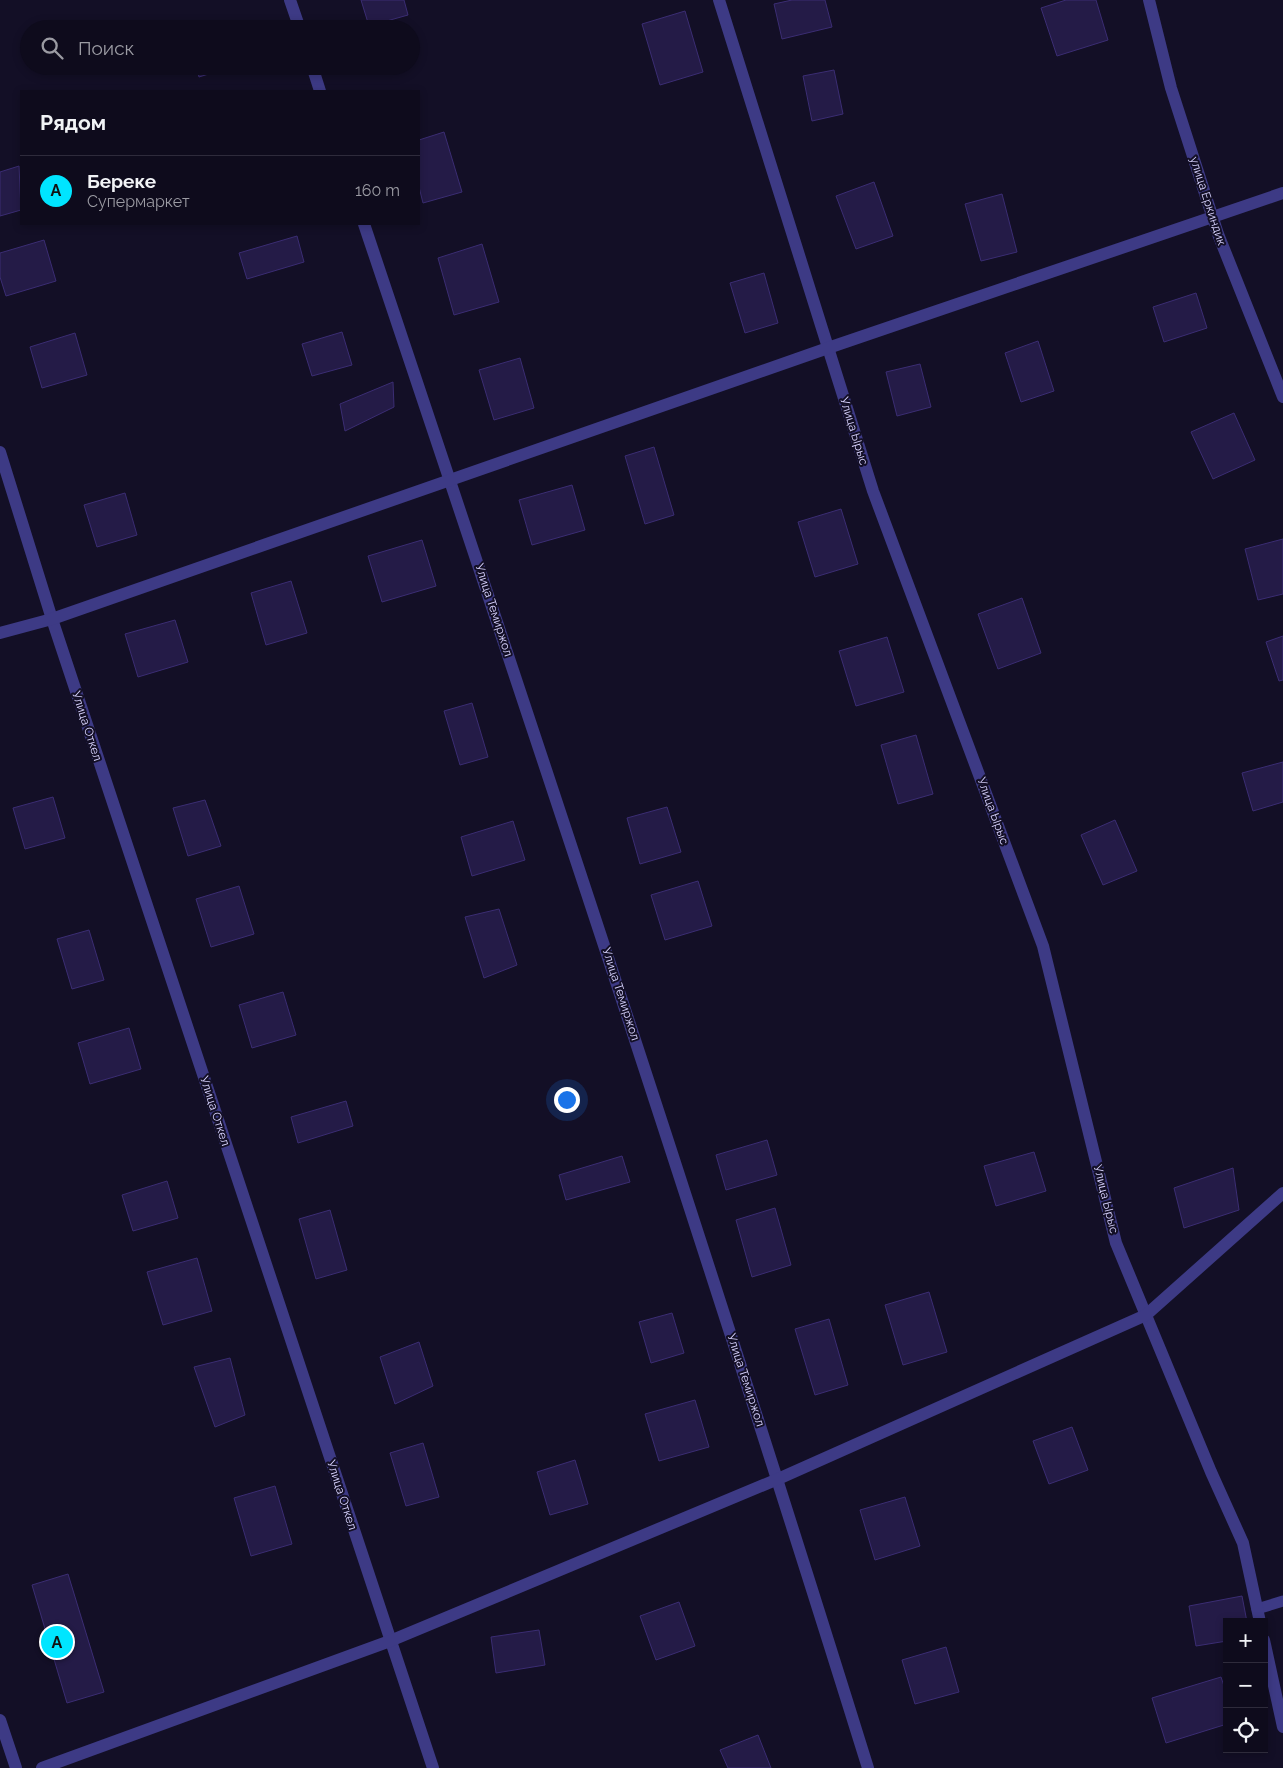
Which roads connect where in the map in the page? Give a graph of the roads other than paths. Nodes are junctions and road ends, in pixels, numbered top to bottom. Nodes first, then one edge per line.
1 (290, 0) edge
2 (719, 0) edge
3 (1149, 0) edge
4 (297, 20) edge
5 (315, 75) edge
6 (320, 90) edge
7 (1283, 194) edge
8 (1212, 218) junction
9 (364, 225) edge
10 (828, 348) junction
11 (1283, 397) edge
12 (0, 452) edge
13 (450, 480) junction
14 (52, 619) junction
15 (0, 633) edge
16 (1283, 1193) edge
17 (1146, 1315) junction
18 (778, 1479) junction
19 (1283, 1601) edge
20 (1258, 1608) junction
21 (1259, 1618) edge
22 (390, 1641) junction
23 (1268, 1658) edge
24 (0, 1720) edge
25 (1283, 1727) edge
26 (16, 1768) edge
27 (42, 1768) edge
28 (433, 1768) edge
29 (868, 1768) edge

1 - 4 street
2 - 10 street, Улица Ырыс
3 - 8 street, улица Еркиндик
5 - 6 street
7 - 8 street
8 - 10 street
8 - 11 street, улица Еркиндик
9 - 13 street, Улица Темиржол
10 - 13 street
10 - 17 street, Улица Ырыс
12 - 14 street, Улица Откел
13 - 14 street
13 - 18 street, Улица Темиржол
14 - 15 street
14 - 22 street, Улица Откел
16 - 17 street
17 - 18 street
17 - 20 street, Улица Ырыс
18 - 22 street
18 - 29 street, Улица Темиржол
19 - 20 lane
20 - 21 street, Улица Ырыс
22 - 27 street
22 - 28 street, Улица Откел
23 - 25 street
24 - 26 street

